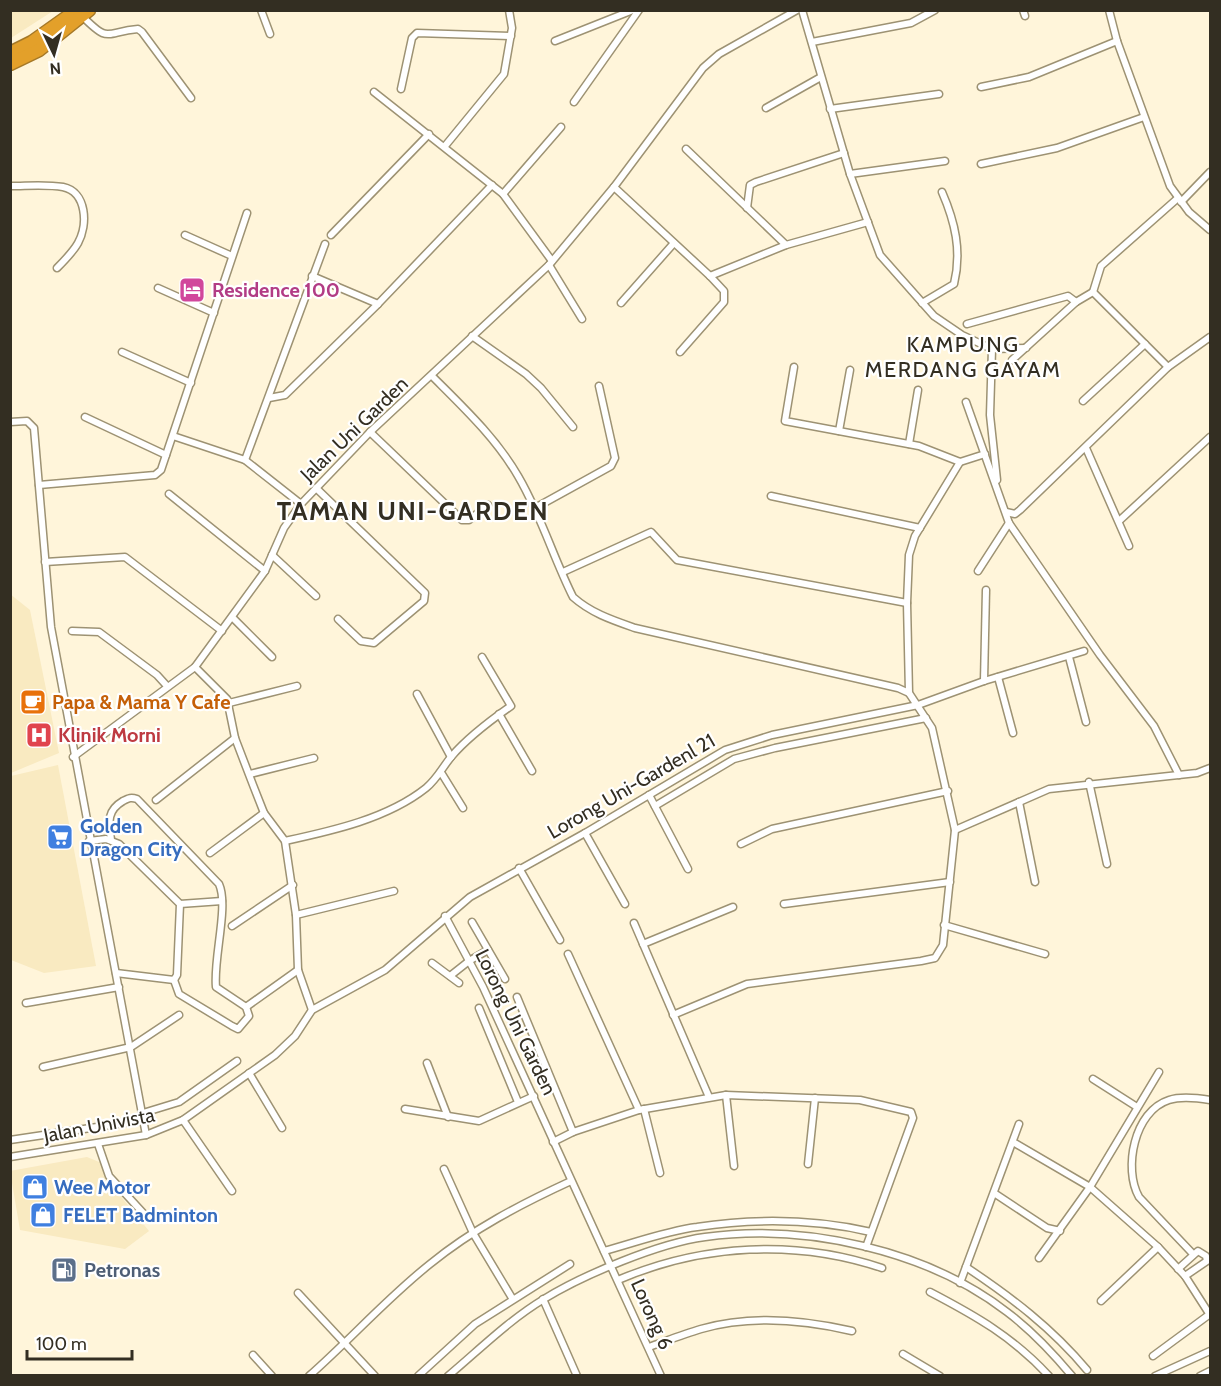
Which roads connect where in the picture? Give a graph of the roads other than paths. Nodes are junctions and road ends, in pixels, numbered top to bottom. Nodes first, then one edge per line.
1 (261, 10) edge
2 (509, 10) edge
3 (633, 10) edge
4 (639, 10) edge
5 (797, 10) edge
6 (802, 10) edge
7 (935, 10) edge
8 (1109, 10) edge
9 (83, 12) edge
10 (922, 14) edge
11 (270, 34) dead end
12 (511, 36) junction
13 (555, 41) dead end
14 (1117, 41) junction
15 (812, 42) junction
16 (10, 53) edge
17 (10, 64) edge
18 (821, 77) junction
19 (981, 87) dead end
20 (401, 89) dead end
21 (374, 92) dead end
22 (939, 94) dead end
23 (191, 98) dead end
24 (574, 102) dead end
25 (766, 108) dead end
26 (830, 109) junction
27 (1144, 117) junction
28 (561, 127) dead end
29 (429, 134) junction
30 (446, 146) junction
31 (686, 149) dead end
32 (844, 153) junction
33 (945, 161) dead end
34 (981, 164) dead end
35 (1210, 172) edge
36 (850, 174) junction
37 (492, 185) junction
38 (10, 186) edge
39 (615, 187) junction
40 (942, 192) dead end
41 (504, 194) junction
42 (1179, 200) junction
43 (747, 208) junction
44 (247, 213) dead end
45 (868, 222) junction
46 (1210, 230) edge
47 (185, 235) dead end
48 (331, 235) dead end
49 (674, 243) junction
50 (325, 244) dead end
51 (786, 245) junction
52 (232, 256) junction
53 (551, 263) junction
54 (57, 267) dead end
55 (312, 276) junction
56 (711, 276) junction
57 (158, 288) dead end
58 (1093, 292) junction
59 (1076, 302) junction
60 (621, 303) dead end
61 (922, 303) junction
62 (378, 304) junction
63 (214, 313) junction
64 (582, 319) dead end
65 (967, 324) dead end
66 (472, 336) junction
67 (1210, 337) edge
68 (1145, 344) junction
69 (1026, 348) junction
70 (992, 350) junction
71 (122, 352) dead end
72 (680, 352) dead end
73 (1012, 360) dead end
74 (794, 367) dead end
75 (1168, 367) junction
76 (850, 370) dead end
77 (432, 376) junction
78 (191, 383) junction
79 (598, 386) dead end
80 (918, 390) dead end
81 (269, 398) junction
82 (1083, 401) dead end
83 (966, 402) dead end
84 (85, 417) dead end
85 (10, 422) edge
86 (573, 427) dead end
87 (839, 431) junction
88 (370, 432) junction
89 (173, 436) junction
90 (1210, 437) edge
91 (909, 444) junction
92 (1086, 448) junction
93 (985, 454) junction
94 (166, 455) junction
95 (245, 460) junction
96 (960, 462) junction
97 (39, 484) junction
98 (997, 487) junction
99 (316, 488) junction
100 (169, 494) dead end
101 (771, 496) dead end
102 (301, 504) junction
103 (488, 505) dead end
104 (535, 508) junction
105 (1006, 512) junction
106 (1119, 521) junction
107 (1010, 523) junction
108 (920, 528) junction
109 (1129, 546) dead end
110 (272, 555) junction
111 (45, 562) junction
112 (266, 571) junction
113 (978, 571) dead end
114 (563, 572) junction
115 (986, 590) dead end
116 (316, 596) dead end
117 (908, 603) junction
118 (232, 617) junction
119 (338, 619) dead end
120 (72, 631) dead end
121 (222, 631) junction
122 (1084, 651) dead end
123 (272, 657) dead end
124 (482, 657) dead end
125 (1068, 657) junction
126 (195, 667) junction
127 (998, 677) junction
128 (984, 681) junction
129 (167, 686) junction
130 (297, 686) dead end
131 (909, 693) junction
132 (417, 694) dead end
133 (229, 703) junction
134 (918, 705) junction
135 (499, 714) junction
136 (926, 718) junction
137 (1086, 722) dead end
138 (1013, 733) dead end
139 (772, 735) junction
140 (235, 738) junction
141 (775, 748) junction
142 (74, 757) junction
143 (451, 757) junction
144 (314, 758) dead end
145 (1210, 768) edge
146 (532, 771) dead end
147 (250, 774) junction
148 (442, 774) junction
149 (1179, 775) junction
150 (1089, 782) junction
151 (948, 791) junction
152 (649, 795) junction
153 (156, 800) dead end
154 (1019, 802) junction
155 (655, 806) junction
156 (463, 808) dead end
157 (264, 813) junction
158 (956, 830) junction
159 (585, 833) junction
160 (111, 840) junction
161 (89, 841) junction
162 (285, 841) junction
163 (741, 844) dead end
164 (210, 853) dead end
165 (1107, 864) dead end
166 (519, 868) junction
167 (688, 869) dead end
168 (950, 882) junction
169 (1035, 882) dead end
170 (293, 885) junction
171 (394, 891) dead end
172 (222, 901) junction
173 (180, 904) junction
174 (625, 904) dead end
175 (784, 904) dead end
176 (733, 907) dead end
177 (296, 915) junction
178 (445, 916) junction
179 (472, 922) dead end
180 (634, 923) dead end
181 (944, 925) junction
182 (231, 927) dead end
183 (560, 940) dead end
184 (643, 944) junction
185 (488, 950) junction
186 (568, 954) dead end
187 (1045, 954) dead end
188 (469, 961) junction
189 (432, 963) dead end
190 (298, 970) junction
191 (116, 973) junction
192 (450, 976) junction
193 (174, 980) junction
194 (505, 980) dead end
195 (459, 983) dead end
196 (119, 987) junction
197 (516, 997) dead end
198 (26, 1003) dead end
199 (246, 1007) junction
200 (478, 1008) dead end
201 (312, 1010) junction
202 (179, 1015) dead end
203 (673, 1015) junction
204 (131, 1047) junction
205 (237, 1061) dead end
206 (427, 1063) dead end
207 (43, 1067) dead end
208 (1159, 1072) dead end
209 (249, 1073) junction
210 (1093, 1079) dead end
211 (726, 1095) junction
212 (534, 1096) junction
213 (709, 1097) junction
214 (815, 1098) junction
215 (1210, 1100) edge
216 (518, 1102) junction
217 (1137, 1107) junction
218 (405, 1109) dead end
219 (642, 1109) junction
220 (144, 1116) junction
221 (448, 1117) junction
222 (183, 1120) junction
223 (1019, 1124) dead end
224 (282, 1128) dead end
225 (573, 1132) junction
226 (146, 1136) junction
227 (10, 1140) edge
228 (553, 1142) junction
229 (1013, 1142) junction
230 (98, 1144) junction
231 (10, 1157) edge
232 (808, 1164) dead end
233 (734, 1166) dead end
234 (444, 1169) dead end
235 (660, 1173) dead end
236 (571, 1181) junction
237 (1090, 1187) junction
238 (232, 1191) dead end
239 (994, 1193) junction
240 (145, 1215) dead end
241 (1060, 1231) junction
242 (871, 1232) junction
243 (473, 1233) junction
244 (866, 1247) junction
245 (1158, 1247) junction
246 (604, 1251) junction
247 (1193, 1254) junction
248 (1208, 1255) edge
249 (1039, 1258) dead end
250 (570, 1264) dead end
251 (1205, 1264) junction
252 (612, 1266) junction
253 (966, 1266) junction
254 (882, 1268) dead end
255 (1178, 1269) junction
256 (1210, 1271) edge
257 (1185, 1276) junction
258 (618, 1280) junction
259 (960, 1282) junction
260 (930, 1292) dead end
261 (298, 1293) dead end
262 (512, 1298) junction
263 (543, 1299) junction
264 (1101, 1301) dead end
265 (1210, 1315) edge
266 (852, 1331) dead end
267 (345, 1344) junction
268 (649, 1347) junction
269 (1210, 1351) edge
270 (903, 1354) dead end
271 (253, 1355) dead end
272 (1153, 1356) dead end
273 (1087, 1370) dead end
274 (1210, 1371) edge
275 (449, 1375) edge
276 (272, 1376) edge
277 (309, 1376) edge
278 (375, 1376) edge
279 (418, 1376) edge
280 (577, 1376) edge
281 (662, 1376) edge
282 (940, 1376) edge
283 (1049, 1376) edge
284 (1072, 1376) edge
285 (1155, 1376) edge
286 (1200, 1376) edge

1 - 11 street
2 - 12 street
3 - 13 street
4 - 24 street
5 - 39 street, Jalan Uni Garden
6 - 15 street
7 - 10 street
8 - 14 street
9 - 16 highway
9 - 17 highway
9 - 23 street
10 - 15 street
12 - 20 street
12 - 30 street
14 - 19 street
14 - 27 street
15 - 18 street
18 - 25 street
18 - 26 street
21 - 29 street
22 - 26 street
26 - 32 street
27 - 34 street
27 - 42 street
28 - 41 street
29 - 30 street
29 - 48 street
30 - 37 street
31 - 43 street
32 - 36 street
32 - 43 street
33 - 36 street
35 - 42 street
36 - 45 street
37 - 41 street
37 - 62 street
38 - 54 street
39 - 49 street
39 - 53 street, Jalan Uni Garden
40 - 61 street
41 - 53 street
42 - 46 street
42 - 58 street
43 - 51 street
44 - 52 street
45 - 51 street
45 - 61 street
47 - 52 street
49 - 56 street
49 - 60 street
50 - 55 street
51 - 56 street
52 - 63 street
53 - 64 street
53 - 66 street, Jalan Uni Garden
55 - 62 street
55 - 81 street
56 - 72 street
57 - 63 street
58 - 59 street
58 - 68 street
59 - 65 street
59 - 69 street
61 - 70 street
62 - 81 street
63 - 78 street
66 - 77 street, Jalan Uni Garden
66 - 86 street
67 - 75 street
68 - 75 street
68 - 82 street
69 - 70 street
69 - 73 street
70 - 98 street
71 - 78 street
74 - 87 street
75 - 92 street
76 - 87 street
77 - 88 street, Jalan Uni Garden
77 - 104 street
78 - 89 street
79 - 104 street
80 - 91 street
81 - 95 street
83 - 93 street
84 - 94 street
85 - 97 street
87 - 91 street
88 - 99 street, Jalan Uni Garden
88 - 103 street
89 - 94 street
89 - 95 street
90 - 106 street
91 - 96 street
92 - 105 street
92 - 106 street
93 - 96 street
93 - 98 street
94 - 97 street
95 - 102 street
96 - 108 street
97 - 111 street
98 - 105 street
99 - 102 street, Jalan Uni Garden
99 - 119 street
100 - 112 street
101 - 108 street
102 - 110 street, Jalan Uni Garden
104 - 114 street
105 - 107 street
106 - 109 street
107 - 113 street
107 - 149 street
108 - 117 street
110 - 112 street, Jalan Uni Garden
110 - 116 street
111 - 121 street
111 - 142 street
112 - 118 street, Jalan Uni Garden
114 - 117 street
114 - 131 street
115 - 128 street
117 - 131 street
118 - 121 street, Jalan Uni Garden
118 - 123 street
120 - 129 street
121 - 126 street, Jalan Uni Garden
122 - 125 street, Lorong Uni-Gardenl 21
124 - 135 street
125 - 127 street, Lorong Uni-Gardenl 21
125 - 137 street
126 - 129 street, Jalan Uni Garden
126 - 133 street
127 - 128 street, Lorong Uni-Gardenl 21
127 - 138 street
128 - 134 street, Lorong Uni-Gardenl 21
129 - 142 street, Jalan Uni Garden
130 - 133 street
131 - 134 street
132 - 143 street
133 - 140 street
134 - 136 street
134 - 139 street, Lorong Uni-Gardenl 21
135 - 143 street
135 - 146 street
136 - 141 street
136 - 151 street
139 - 141 street
139 - 152 street, Lorong Uni-Gardenl 21
140 - 147 street
140 - 153 street
141 - 155 street
142 - 161 street
143 - 148 street
144 - 147 street
145 - 149 street
147 - 157 street
148 - 156 street
148 - 162 street
149 - 150 street
150 - 154 street
150 - 165 street
151 - 158 street
151 - 163 street
152 - 155 street
152 - 159 street, Lorong Uni-Gardenl 21
154 - 158 street
154 - 169 street
155 - 167 street
157 - 162 street
157 - 164 street
158 - 168 street
159 - 166 street, Lorong Uni-Gardenl 21
159 - 174 street
160 - 161 street
160 - 172 street
160 - 173 street
161 - 191 street
162 - 170 street
166 - 178 street, Lorong Uni-Gardenl 21
166 - 183 street
168 - 175 street
168 - 181 street
170 - 177 street
170 - 182 street
171 - 177 street
172 - 173 street
172 - 199 street
173 - 193 street
176 - 184 street
177 - 190 street
178 - 188 street, Lorong Uni Garden
178 - 201 street, Lorong Uni-Gardenl 21
179 - 185 street
180 - 184 street
181 - 187 street
181 - 203 street
184 - 203 street
185 - 188 street
185 - 194 street
186 - 219 street
188 - 192 street
188 - 212 street, Lorong Uni Garden
189 - 192 street
190 - 199 street
190 - 201 street
191 - 193 street
191 - 196 street
192 - 195 street
193 - 199 street
196 - 198 street
196 - 204 street
197 - 225 street
200 - 216 street
201 - 209 street, Jalan Univista
202 - 204 street
203 - 213 street
204 - 207 street
204 - 220 street
205 - 220 street
206 - 221 street
208 - 217 street
209 - 222 street, Jalan Univista
209 - 224 street
210 - 217 street
211 - 213 street
211 - 214 street
211 - 233 street
212 - 216 street
212 - 228 street, Lorong Uni Garden
213 - 219 street
214 - 232 street
214 - 242 street
215 - 247 street
216 - 221 street
217 - 237 street
218 - 221 street
219 - 225 street
219 - 235 street
220 - 226 street
220 - 227 street
222 - 226 street, Jalan Univista
222 - 238 street
223 - 229 street
225 - 228 street
226 - 230 street, Jalan Univista
228 - 236 street, Lorong Uni Garden
229 - 237 street
229 - 239 street
230 - 231 street, Jalan Univista
230 - 240 street
234 - 243 street
236 - 243 street
236 - 246 street, Lorong 6
237 - 241 street
237 - 245 street
239 - 241 street
239 - 253 street
241 - 249 street
242 - 244 street
242 - 246 street
243 - 262 street
243 - 267 street
244 - 252 street
244 - 259 street
245 - 255 street
245 - 264 street
246 - 252 street, Lorong 6
247 - 248 street
247 - 255 street
248 - 251 street
250 - 262 street
251 - 256 street
251 - 257 street
252 - 258 street, Lorong 6
252 - 263 street
253 - 259 street
253 - 273 street
254 - 258 street
255 - 257 street
257 - 265 street
258 - 268 street, Lorong 6
259 - 284 street
260 - 283 street
261 - 267 street
262 - 279 street
263 - 275 street
263 - 280 street
265 - 272 street
266 - 268 street
267 - 277 street
267 - 278 street
268 - 281 street, Lorong 6
269 - 285 street
270 - 282 street
271 - 276 street
274 - 286 street

